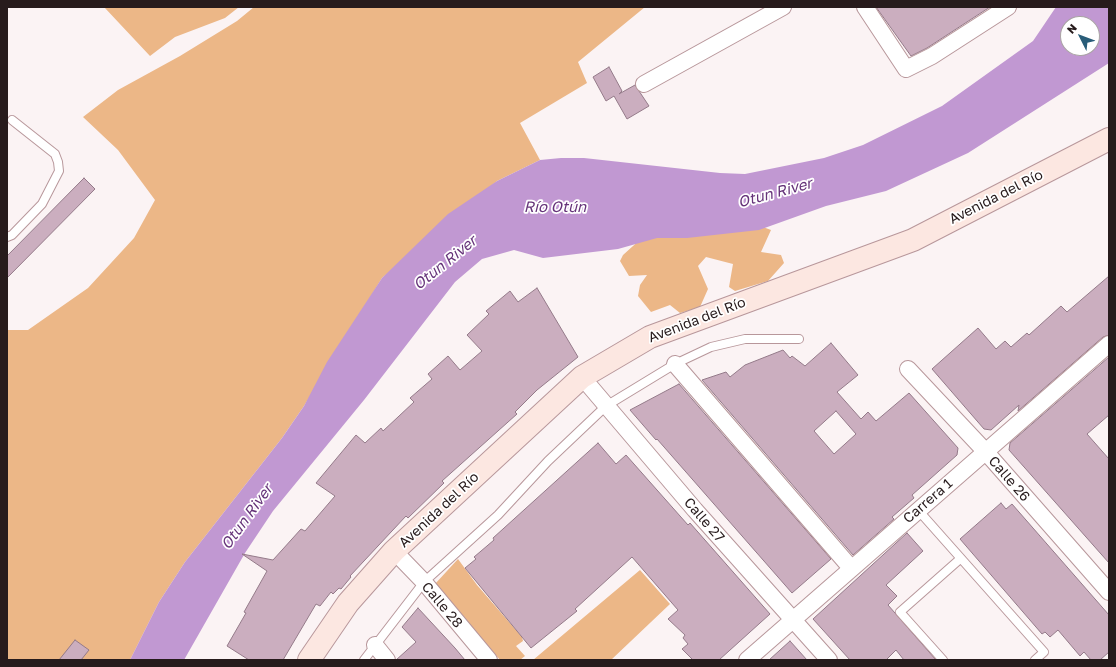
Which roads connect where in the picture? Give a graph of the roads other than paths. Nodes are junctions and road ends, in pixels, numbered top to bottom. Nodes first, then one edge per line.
1 (783, 7) edge
2 (865, 7) edge
3 (1008, 7) edge
4 (644, 84) dead end
5 (12, 120) dead end
6 (1109, 139) edge
7 (7, 237) edge
8 (799, 339) dead end
9 (1109, 344) edge
10 (674, 364) junction
11 (908, 369) dead end
12 (582, 377) junction
13 (606, 406) junction
14 (985, 451) junction
15 (918, 510) junction
16 (394, 551) junction
17 (960, 559) junction
18 (851, 568) junction
19 (424, 582) junction
20 (1109, 592) edge
21 (792, 620) junction
22 (375, 645) junction
23 (309, 660) edge
24 (364, 660) edge
25 (387, 660) edge
26 (489, 660) edge
27 (747, 660) edge
28 (829, 660) edge
29 (943, 660) edge
30 (1035, 660) edge

1 - 4 street
2 - 3 street
5 - 7 lane
6 - 12 main road, Avenida del Río
8 - 10 lane
9 - 14 street, Carrera 1
10 - 13 lane
10 - 18 street
11 - 14 street, Calle 26
12 - 13 street, Calle 27
12 - 16 main road, Avenida del Río
13 - 19 lane
13 - 21 street, Calle 27
14 - 15 street, Carrera 1
14 - 20 street, Calle 26
15 - 17 lane
15 - 18 street, Carrera 1
16 - 19 street, Calle 28
16 - 23 main road, Avenida del Río
17 - 29 lane
17 - 30 lane
18 - 21 street, Carrera 1
19 - 22 lane
19 - 26 street, Calle 28
21 - 27 street, Carrera 1
21 - 28 street, Calle 27
22 - 24 lane
22 - 25 street

